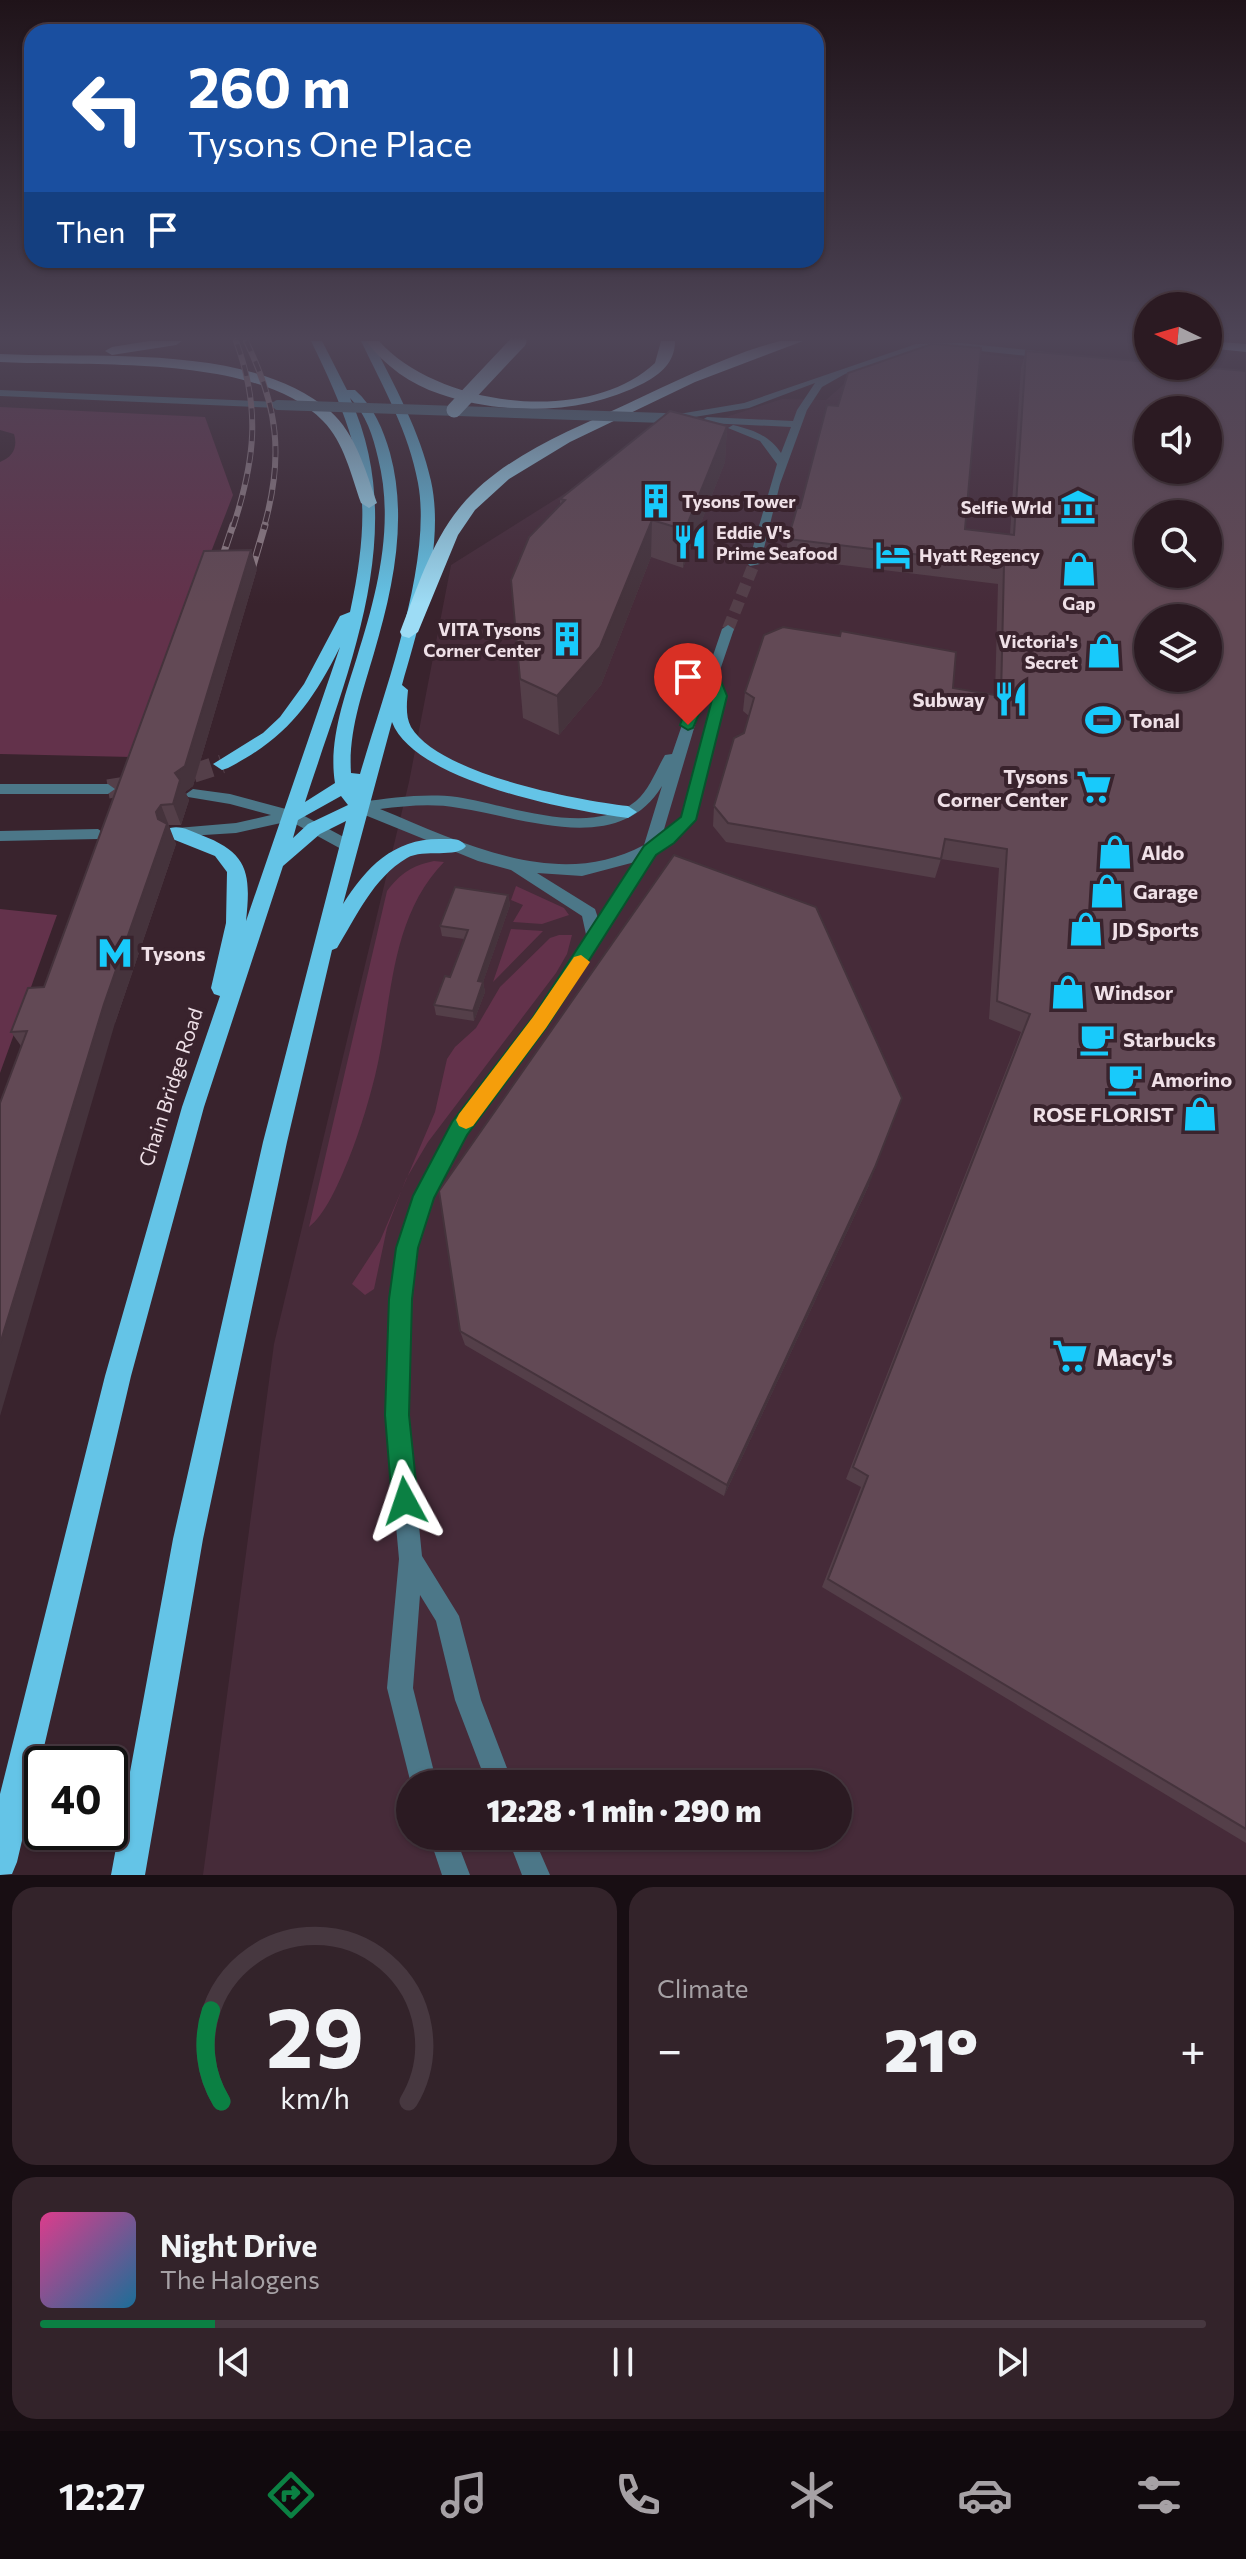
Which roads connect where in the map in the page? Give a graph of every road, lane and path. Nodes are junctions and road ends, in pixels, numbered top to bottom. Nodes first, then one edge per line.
1 (337, 428) edge
2 (357, 428) edge
3 (376, 428) edge
4 (408, 428) edge
5 (589, 428) edge
6 (729, 428) edge
7 (795, 428) edge
8 (783, 465) junction
9 (369, 503) junction
10 (754, 564) tunnel mouth
11 (363, 587) junction
12 (728, 629) tunnel mouth
13 (409, 632) junction
14 (400, 665) junction
15 (712, 676) junction
16 (688, 725) junction
17 (376, 752) junction
18 (222, 764) tunnel mouth
19 (344, 785) junction
20 (0, 789) edge
21 (108, 789) tunnel mouth
22 (193, 794) dead end
23 (360, 807) junction
24 (628, 812) junction
25 (292, 816) junction
26 (316, 828) junction
27 (177, 833) joint
28 (98, 834) edge
29 (0, 836) edge
30 (348, 846) junction
31 (457, 846) junction
32 (650, 850) junction
33 (509, 864) junction
34 (275, 867) junction
35 (595, 940) junction
36 (321, 956) junction
37 (193, 1107) junction
38 (411, 1559) junction
39 (420, 1770) edge
40 (495, 1770) edge
41 (447, 1850) edge
42 (526, 1850) edge
43 (0, 1862) edge
44 (128, 1875) edge
45 (456, 1875) edge
46 (536, 1875) edge

1 - 9 highway
2 - 9 main road, Chain Bridge Road
3 - 19 main road
4 - 13 main road
5 - 13 highway
6 - 8 street
7 - 8 street
8 - 10 street
9 - 11 main road, Chain Bridge Road
11 - 18 main road
11 - 25 main road, Chain Bridge Road
12 - 15 street
13 - 14 main road
14 - 17 main road
14 - 24 main road
15 - 16 street
15 - 32 street
16 - 24 street
16 - 32 street
17 - 19 main road
17 - 23 main road
19 - 23 main road
19 - 25 main road
20 - 21 street
22 - 25 street
23 - 24 street
23 - 26 main road
23 - 30 main road
23 - 31 street
25 - 26 street
25 - 27 street
25 - 34 main road, Chain Bridge Road
26 - 30 street
26 - 34 main road
27 - 37 main road
28 - 29 street
30 - 36 main road
31 - 33 street
31 - 36 main road
32 - 33 street
32 - 35 street
33 - 35 street
34 - 37 main road, Chain Bridge Road
35 - 38 street
36 - 44 main road
37 - 43 main road, Chain Bridge Road
38 - 39 street
38 - 40 street
41 - 45 street
42 - 46 street

